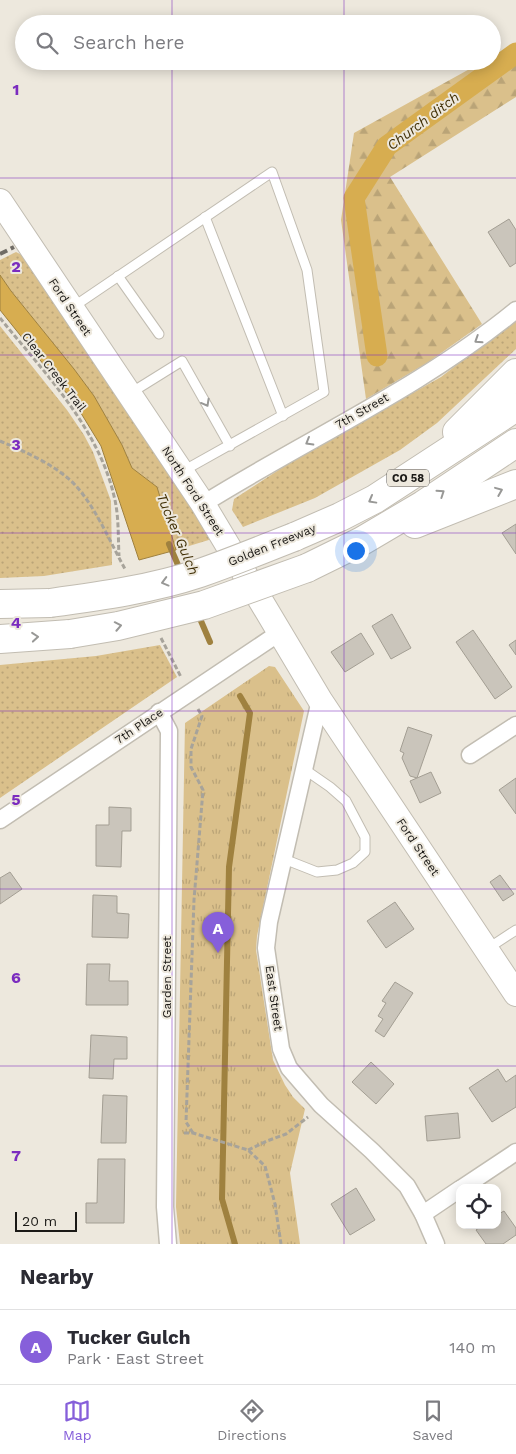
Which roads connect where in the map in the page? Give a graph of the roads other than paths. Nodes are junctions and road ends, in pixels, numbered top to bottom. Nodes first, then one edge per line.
1 (0, 201) edge
2 (205, 217) junction
3 (118, 276) junction
4 (71, 309) junction
5 (516, 310) edge
6 (159, 334) dead end
7 (516, 373) edge
8 (135, 403) junction
9 (516, 407) edge
10 (283, 416) junction
11 (516, 443) edge
12 (230, 446) junction
13 (182, 472) junction
14 (415, 473) junction
15 (516, 484) edge
16 (203, 504) junction
17 (307, 568) junction
18 (0, 604) edge
19 (279, 633) junction
20 (0, 639) edge
21 (320, 700) junction
22 (159, 712) junction
23 (516, 725) edge
24 (470, 755) dead end
25 (304, 770) junction
26 (0, 820) edge
27 (284, 859) junction
28 (516, 930) edge
29 (486, 949) junction
30 (516, 994) edge
31 (516, 1152) edge
32 (467, 1184) edge
33 (456, 1191) edge
34 (423, 1214) junction
35 (168, 1244) edge
36 (436, 1244) edge

1 - 4 street, Ford Street
2 - 3 lane
2 - 10 lane
2 - 10 lane
3 - 4 lane
3 - 6 lane
4 - 8 street, Ford Street
5 -> 16 street, 7th Street
7 - 14 highway
8 -> 12 lane
8 - 13 street, North Ford Street
9 - 14 highway, Golden Freeway / CO 58
10 - 12 lane
17 -> 11 highway, CO 58
12 - 13 lane
13 - 16 street, North Ford Street
14 -> 18 highway, Golden Freeway / CO 58, bridge
17 -> 15 highway
16 - 19 street, North Ford Street
20 -> 17 highway, CO 58, bridge
19 - 21 street, North Ford Street
19 - 22 street, 7th Place
21 - 25 street, East Street
21 - 29 street, Ford Street
22 - 26 street, 7th Place
22 - 35 street, Garden Street
23 - 24 street
25 - 27 street, East Street
25 - 27 lane
27 - 34 street, East Street
28 - 29 lane
29 - 30 street, Ford Street
31 - 32 street
33 - 34 street
34 - 36 street, East Street

